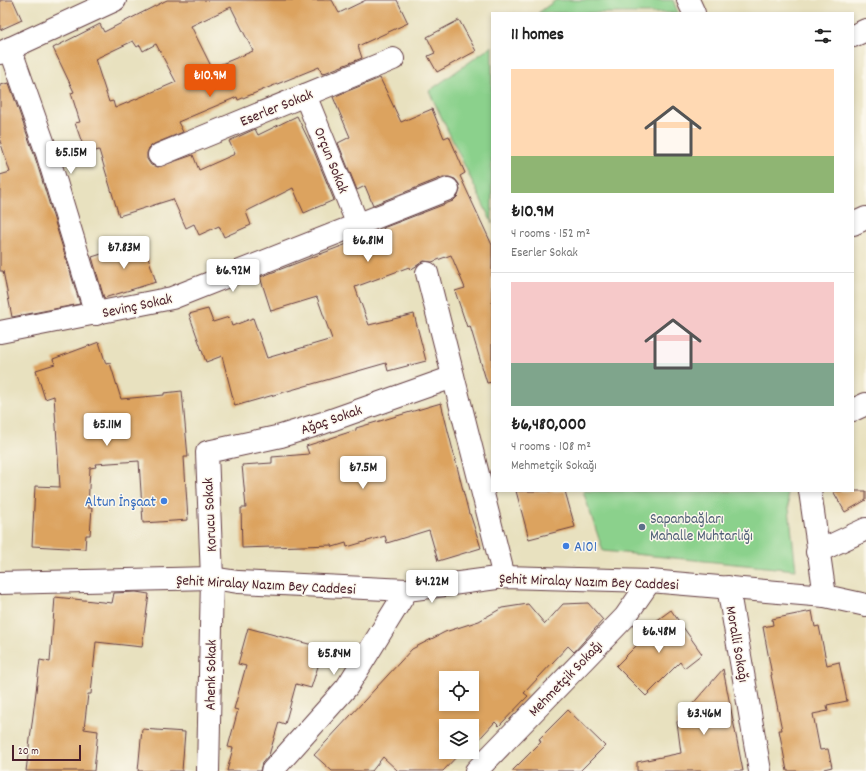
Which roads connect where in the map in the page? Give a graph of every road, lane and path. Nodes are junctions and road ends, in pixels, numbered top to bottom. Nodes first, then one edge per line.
1 (114, 0) edge
2 (688, 0) edge
3 (694, 12) edge
4 (866, 30) edge
5 (854, 36) edge
6 (5, 51) edge
7 (393, 59) dead end
8 (305, 95) junction
9 (159, 155) dead end
10 (448, 189) dead end
11 (866, 218) edge
12 (854, 224) edge
13 (358, 225) junction
14 (427, 273) dead end
15 (96, 314) junction
16 (0, 332) edge
17 (453, 377) junction
18 (866, 404) edge
19 (854, 410) edge
20 (207, 452) joint
21 (810, 492) edge
22 (866, 529) edge
23 (817, 552) junction
24 (504, 577) junction
25 (212, 578) junction
26 (650, 581) junction
27 (0, 582) edge
28 (728, 587) junction
29 (407, 590) junction
30 (825, 596) junction
31 (866, 605) edge
32 (208, 771) edge
33 (272, 771) edge
34 (476, 771) edge
35 (760, 771) edge

1 - 6 street
2 - 3 street
4 - 5 street
6 - 15 street
7 - 8 street, Eserler Sokak
8 - 9 street, Eserler Sokak
8 - 13 street, Orçun Sokak
10 - 13 street, Sevinç Sokak
11 - 12 street
13 - 15 street, Sevinç Sokak
14 - 17 street
15 - 16 street, Sevinç Sokak
17 - 20 street, Ağaç Sokak
17 - 24 street
18 - 19 street
20 - 25 street, Korucu Sokak
21 - 23 street
22 - 23 street
23 - 30 street
24 - 26 street, Şehit Miralay Nazım Bey Caddesi
24 - 29 street, Şehit Miralay Nazım Bey Caddesi
25 - 27 street, Şehit Miralay Nazım Bey Caddesi
25 - 29 street, Şehit Miralay Nazım Bey Caddesi
25 - 32 street, Ahenk Sokak
26 - 28 street, Şehit Miralay Nazım Bey Caddesi
26 - 34 street, Mehmetçik Sokağı
28 - 30 street, Şehit Miralay Nazım Bey Caddesi
28 - 35 street, Moralli Sokağı
29 - 33 street
30 - 31 street, Şehit Miralay Nazım Bey Caddesi

